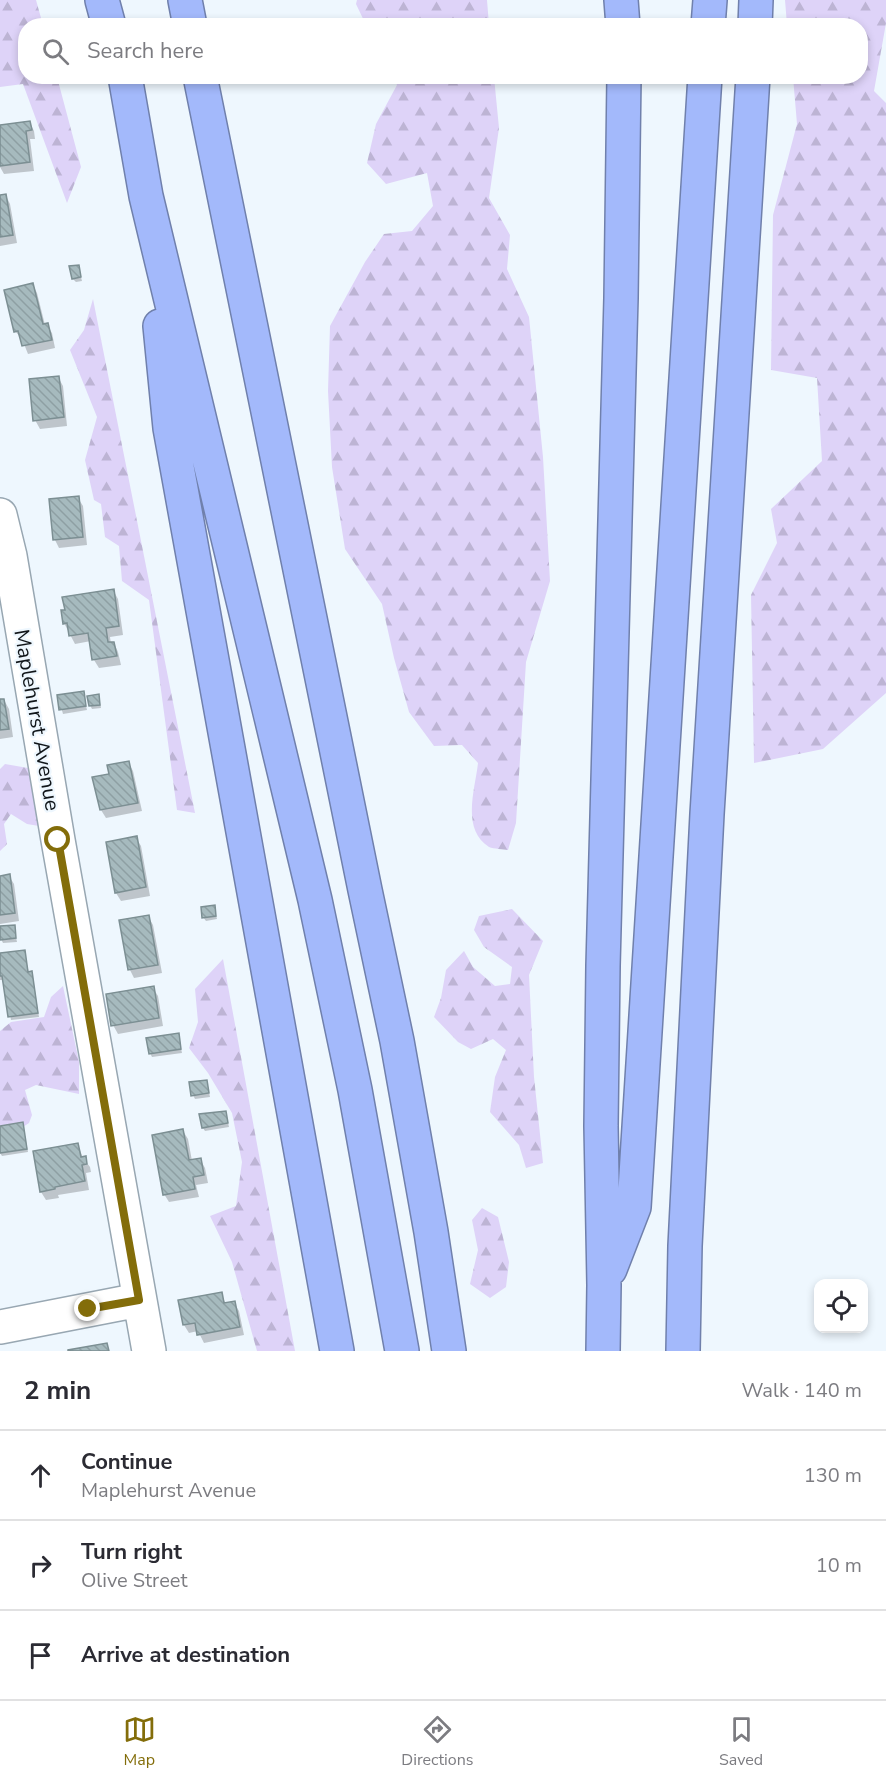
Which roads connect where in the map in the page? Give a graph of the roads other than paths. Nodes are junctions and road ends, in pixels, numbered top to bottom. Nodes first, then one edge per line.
1 (102, 0) edge
2 (185, 0) edge
3 (621, 0) edge
4 (710, 0) edge
5 (756, 0) edge
6 (108, 18) edge
7 (188, 18) edge
8 (622, 18) edge
9 (709, 18) edge
10 (755, 18) edge
11 (126, 84) edge
12 (202, 84) edge
13 (624, 84) edge
14 (704, 84) edge
15 (753, 84) edge
16 (146, 196) junction
17 (0, 516) edge
18 (604, 1285) junction
19 (139, 1300) junction
20 (0, 1327) edge
21 (149, 1351) edge
22 (337, 1351) edge
23 (402, 1351) edge
24 (449, 1351) edge
25 (603, 1351) edge
26 (683, 1351) edge

1 - 6 highway
2 - 7 highway
3 - 8 highway
4 - 9 highway
5 - 10 highway
11 - 16 highway
12 - 24 highway
13 - 18 highway
14 - 18 highway
15 - 26 highway
16 - 22 highway
16 - 23 highway
17 - 19 street, Maplehurst Avenue
18 - 25 highway
19 - 20 street
19 - 21 street, Maplehurst Avenue

